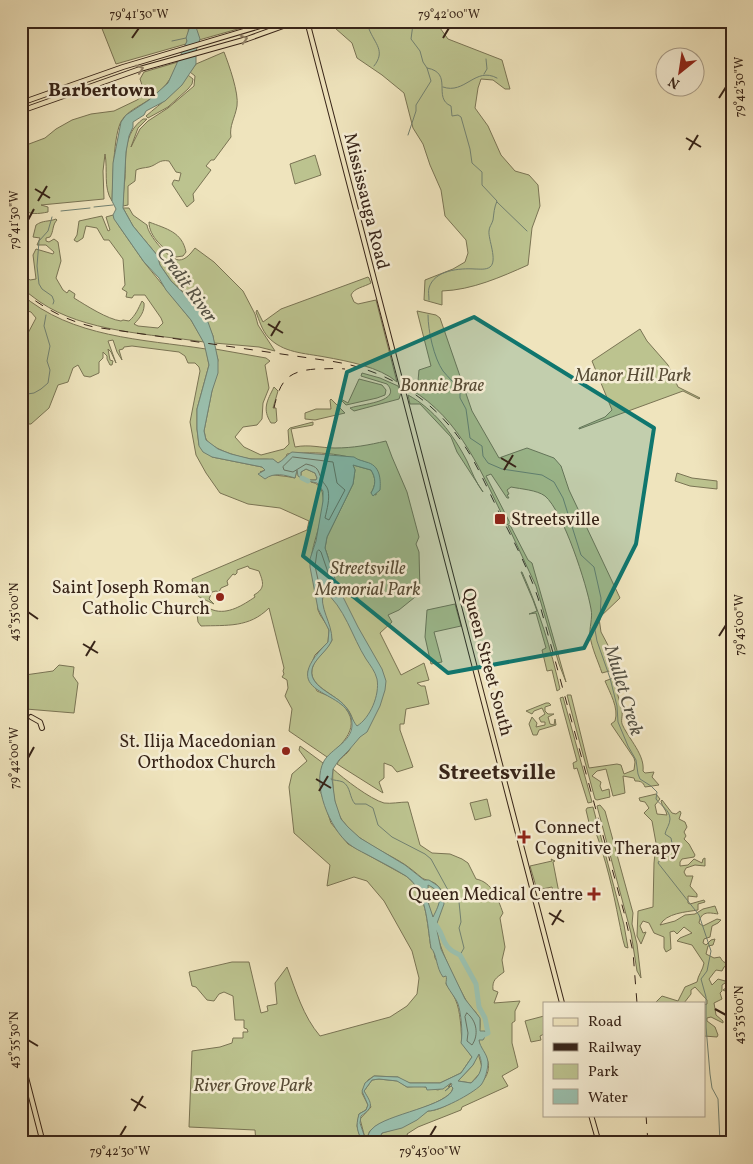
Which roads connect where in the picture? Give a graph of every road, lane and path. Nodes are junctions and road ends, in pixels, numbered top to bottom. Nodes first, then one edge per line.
1 (278, 21) edge
2 (297, 21) edge
3 (307, 21) edge
4 (21, 104) edge
5 (21, 110) edge
6 (402, 387) joint
7 (31, 717) dead end
8 (42, 728) dead end
9 (562, 1002) edge
10 (21, 1058) edge
11 (591, 1116) edge
12 (43, 1143) edge
13 (598, 1143) edge

1 - 4 main road
5 -> 2 main road
3 - 6 main road, Mississauga Road
6 - 9 main road, Queen Street South
7 - 8 main road
10 - 12 main road
11 - 13 main road

